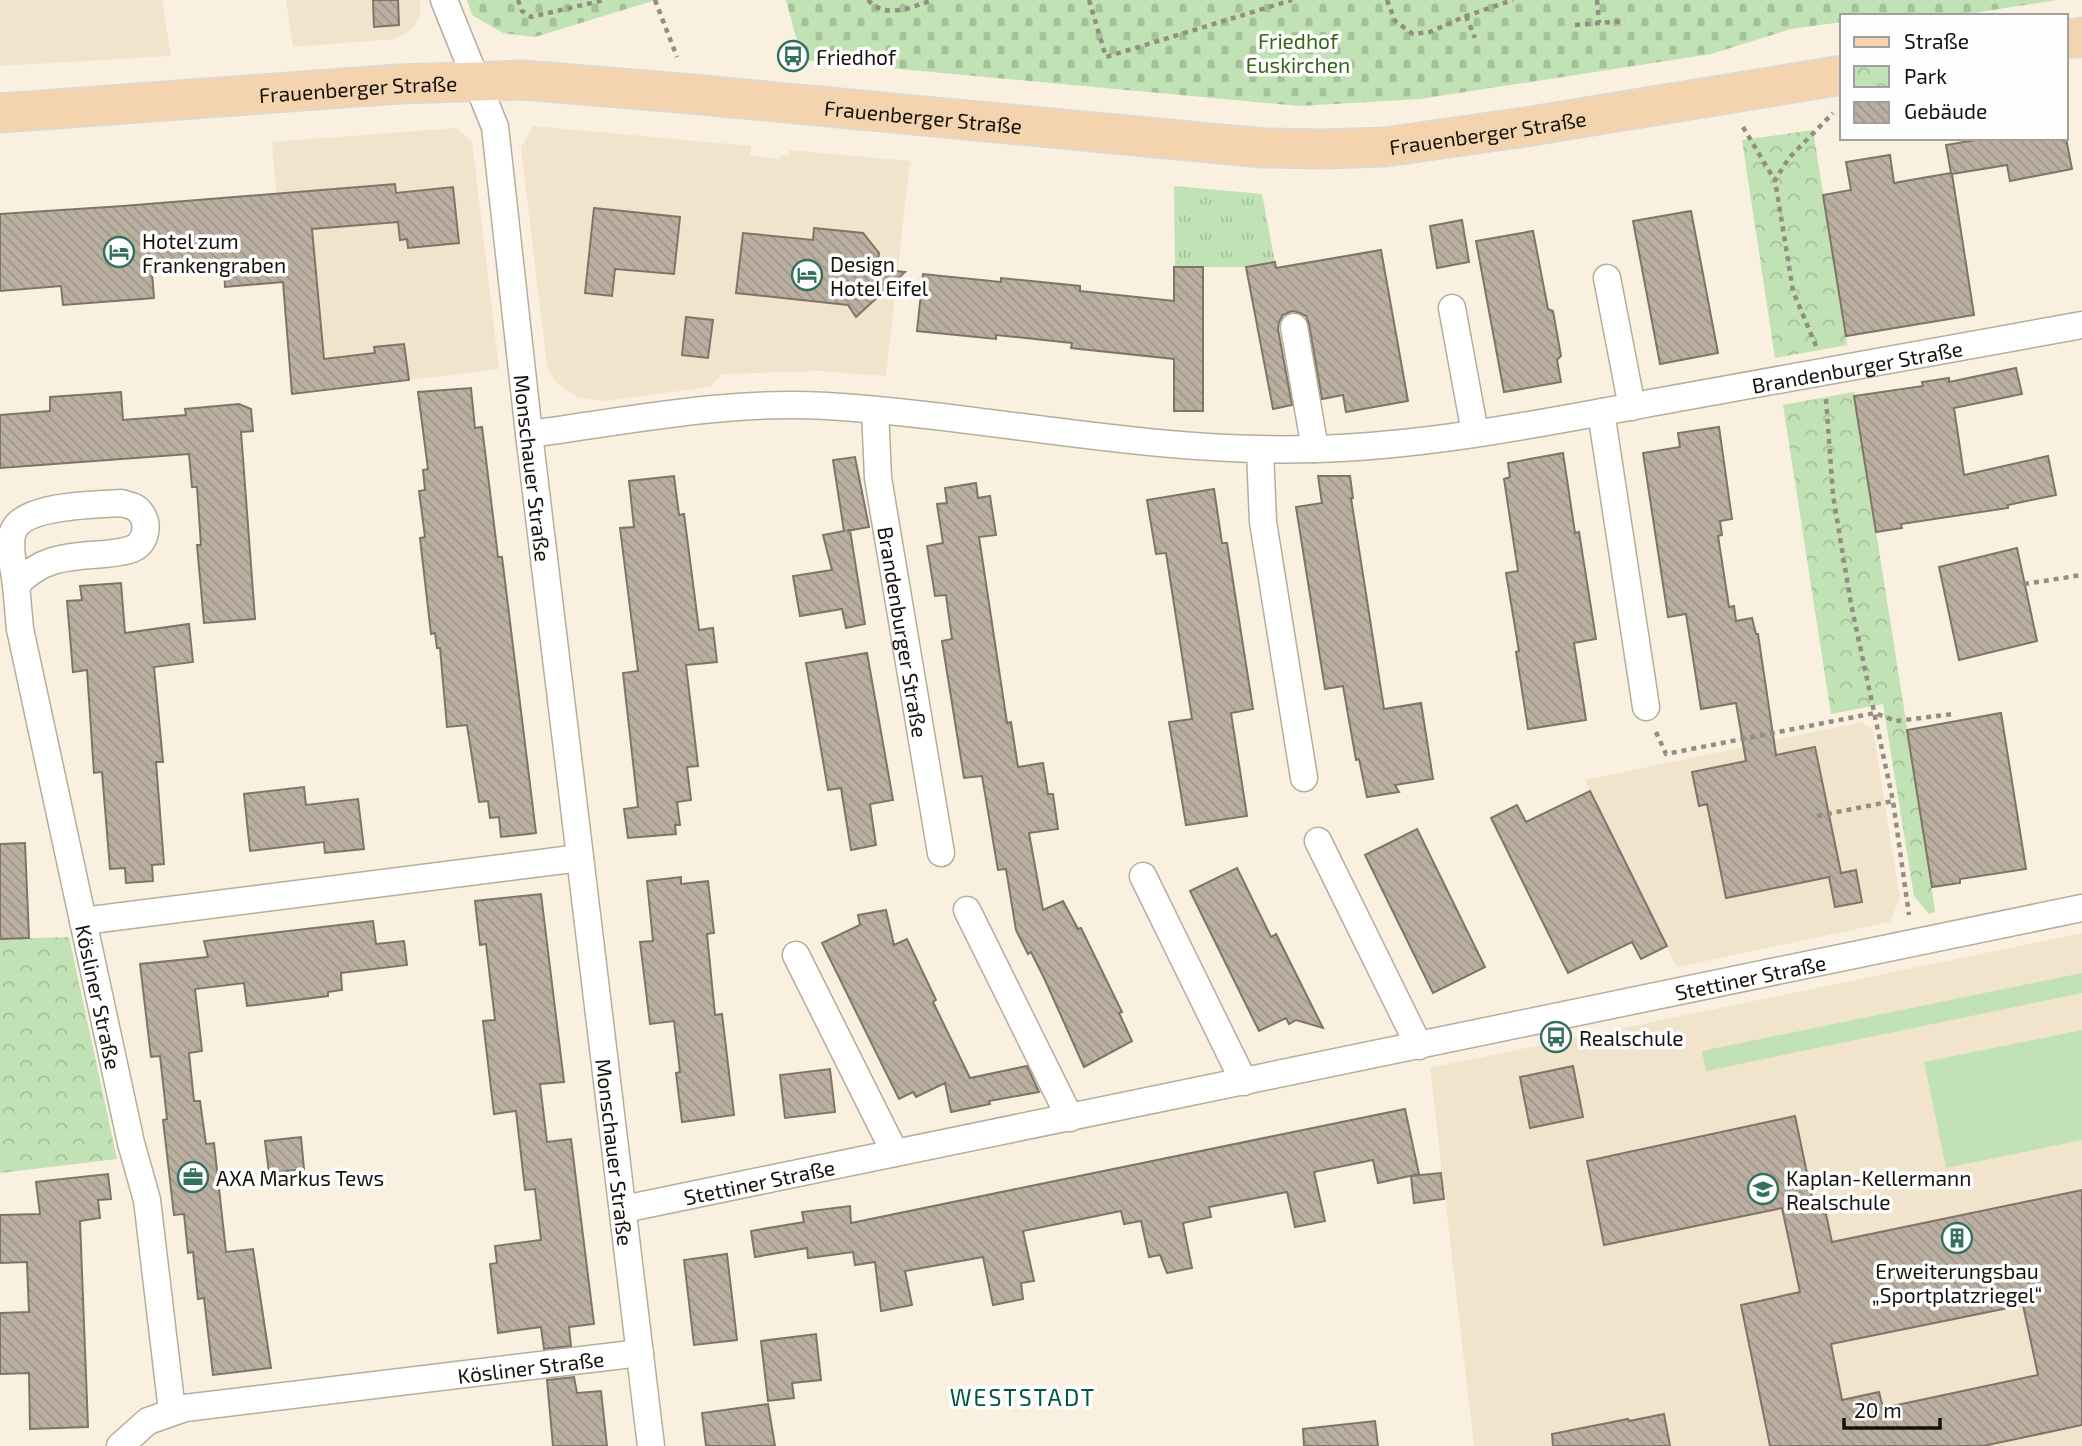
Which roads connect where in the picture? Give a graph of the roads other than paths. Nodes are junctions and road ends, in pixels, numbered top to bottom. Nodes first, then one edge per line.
1 (444, 0) edge
2 (1840, 75) edge
3 (476, 80) junction
4 (0, 113) edge
5 (1607, 278) dead end
6 (1452, 308) dead end
7 (2082, 325) edge
8 (1294, 327) dead end
9 (1632, 407) junction
10 (875, 410) junction
11 (1601, 412) junction
12 (1475, 433) junction
13 (529, 434) junction
14 (1315, 449) junction
15 (1260, 450) junction
16 (16, 584) junction
17 (1646, 707) road end
18 (1304, 778) dead end
19 (1318, 841) dead end
20 (940, 853) dead end
21 (580, 858) junction
22 (1143, 876) dead end
23 (2082, 908) edge
24 (967, 910) dead end
25 (83, 921) junction
26 (796, 955) dead end
27 (1419, 1046) junction
28 (1244, 1082) junction
29 (1070, 1118) junction
30 (895, 1153) junction
31 (624, 1209) junction
32 (640, 1353) junction
33 (172, 1411) junction
34 (120, 1446) edge
35 (651, 1446) edge

1 - 3 street, Monschauer Straße
2 - 3 main road, Frauenberger Straße
3 - 4 main road, Frauenberger Straße
3 - 13 street, Monschauer Straße
5 - 9 street
6 - 12 street
7 - 9 street, Brandenburger Straße
8 - 14 street
9 - 11 street, Brandenburger Straße
10 - 13 street, Brandenburger Straße
10 - 15 street, Brandenburger Straße
10 - 20 street, Brandenburger Straße
11 - 12 street, Brandenburger Straße
11 - 17 street
12 - 14 street, Brandenburger Straße
13 - 21 street, Monschauer Straße
14 - 15 street, Brandenburger Straße
15 - 18 street
16 - 16 street, Kösliner Straße
16 - 25 street, Kösliner Straße
19 - 27 street
21 - 25 street
21 - 31 street, Monschauer Straße
22 - 28 street
23 - 27 street, Stettiner Straße
24 - 29 street
25 - 33 street, Kösliner Straße
26 - 30 street
27 - 28 street, Stettiner Straße
28 - 29 street, Stettiner Straße
29 - 30 street, Stettiner Straße
30 - 31 street, Stettiner Straße
31 - 32 street, Monschauer Straße
32 - 33 street, Kösliner Straße
32 - 35 street, Monschauer Straße
33 - 34 street, Kösliner Straße

